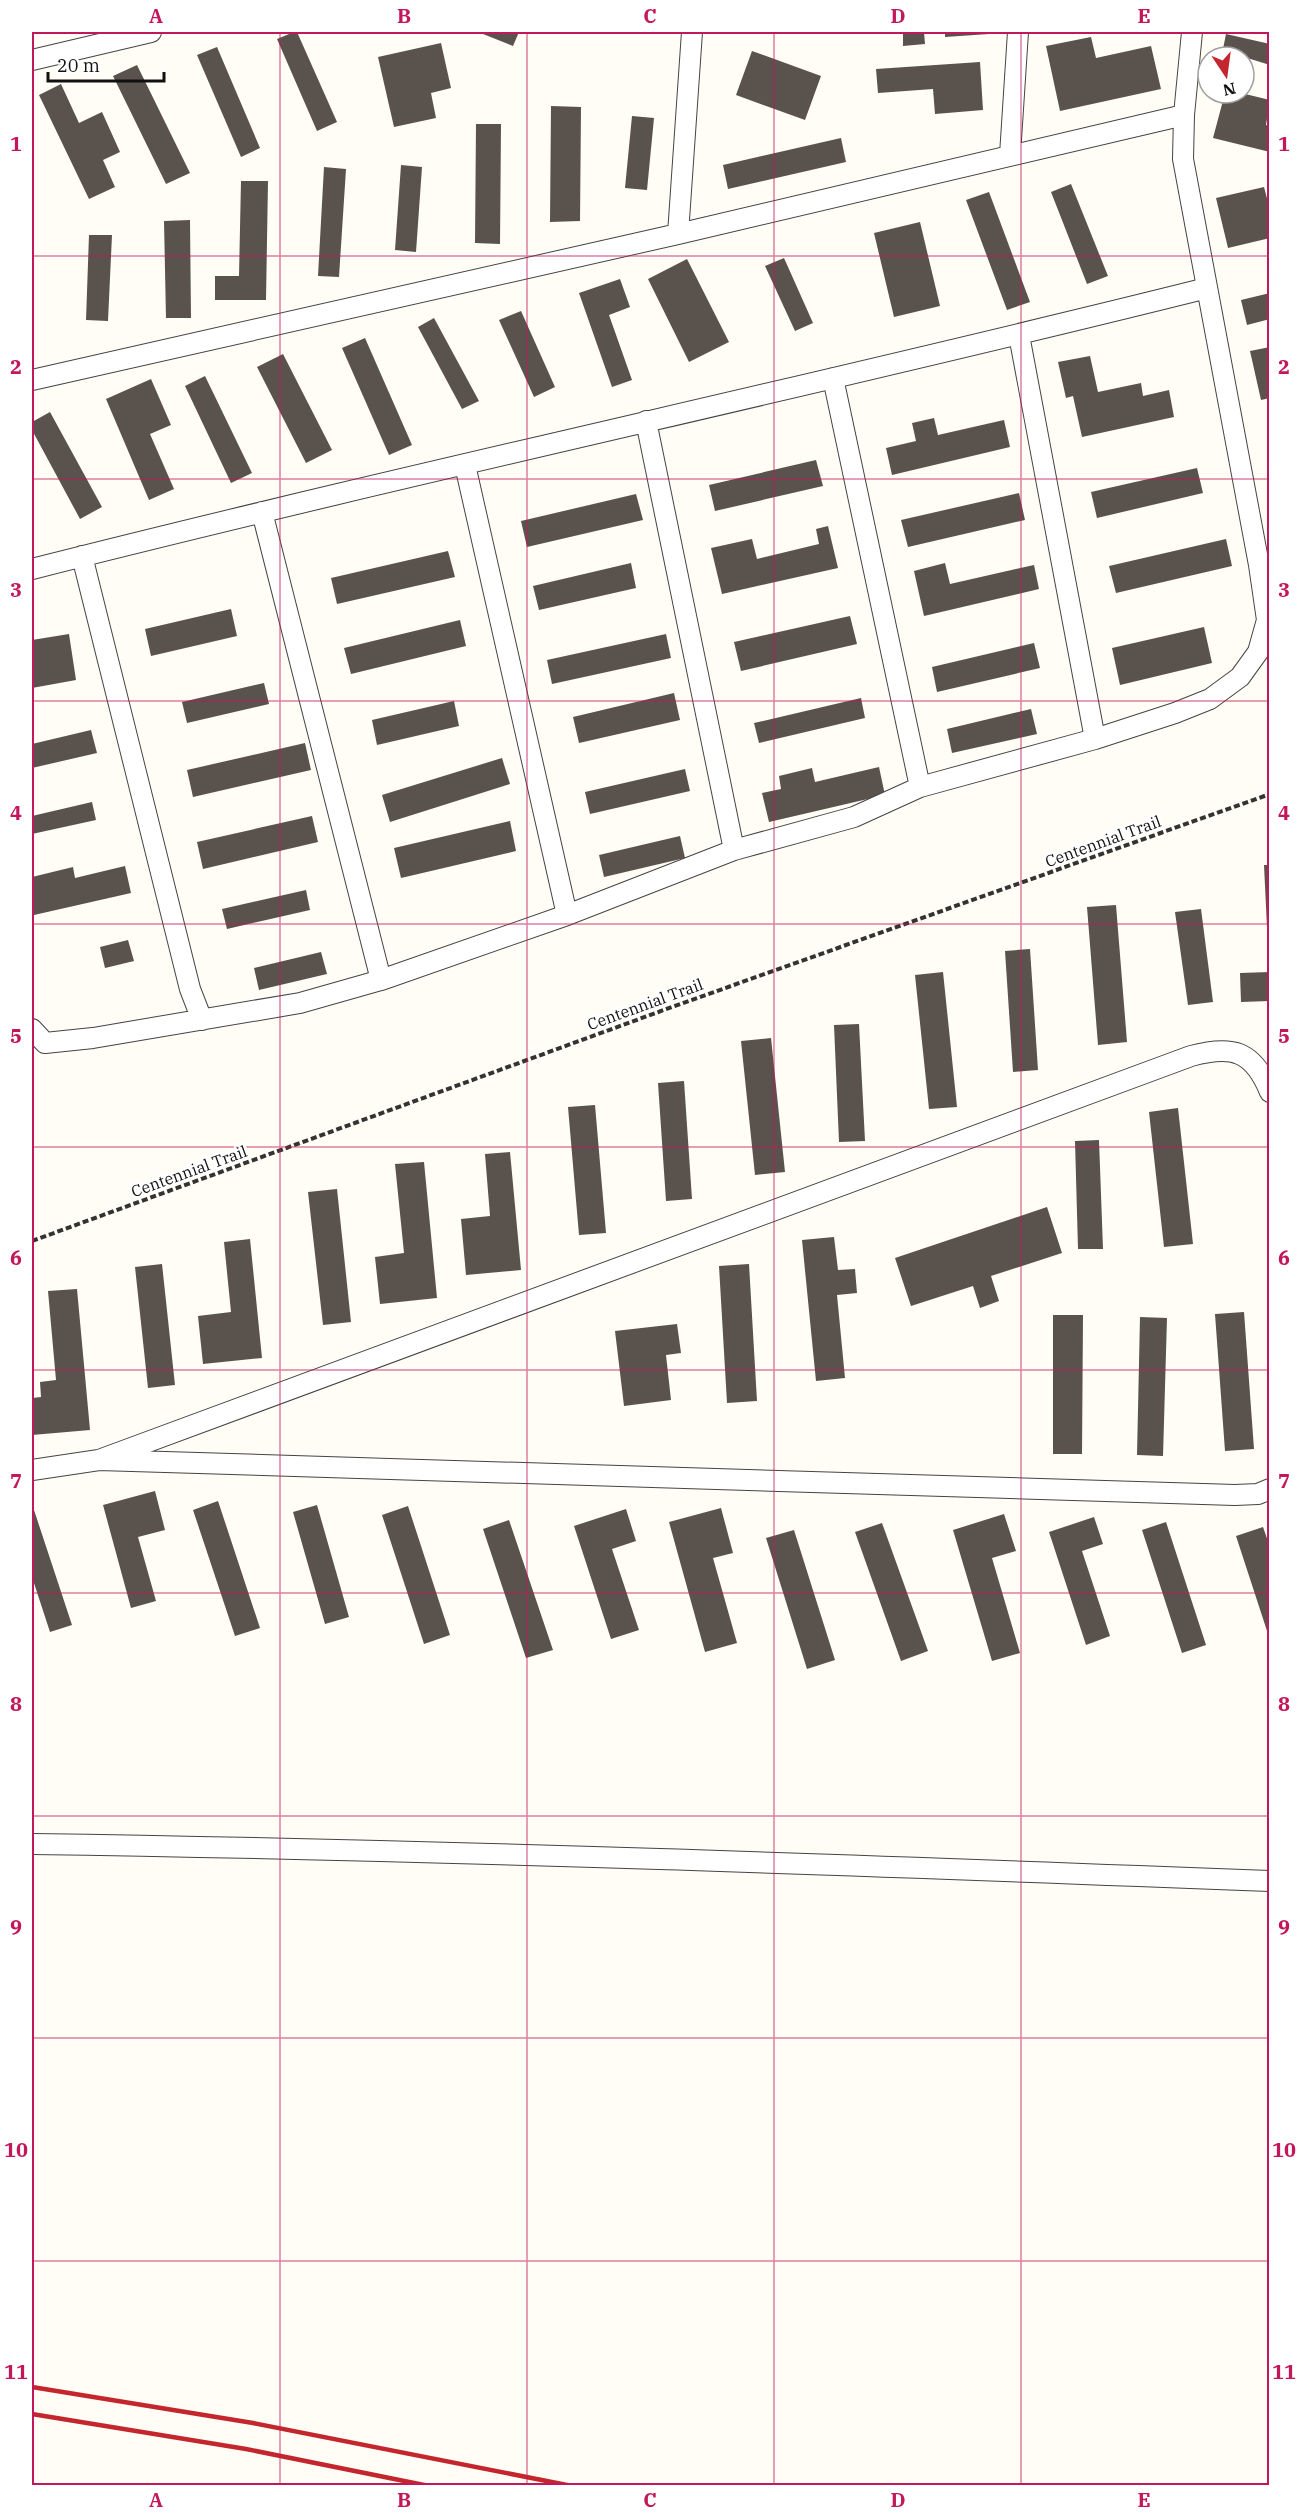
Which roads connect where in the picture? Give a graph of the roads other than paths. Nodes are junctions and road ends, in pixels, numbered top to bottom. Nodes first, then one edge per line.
1 (151, 32) edge
2 (692, 32) edge
3 (1018, 32) edge
4 (1192, 32) edge
5 (32, 60) edge
6 (1184, 115) junction
7 (1010, 155) junction
8 (678, 234) junction
9 (1207, 288) junction
10 (1019, 335) junction
11 (833, 378) junction
12 (32, 380) edge
13 (646, 421) junction
14 (465, 465) junction
15 (262, 512) junction
16 (82, 556) junction
17 (32, 569) edge
18 (1095, 739) junction
19 (920, 787) junction
20 (734, 850) junction
21 (567, 915) junction
22 (381, 980) junction
23 (202, 1020) junction
24 (32, 1029) edge
25 (1269, 1092) edge
26 (99, 1460) junction
27 (32, 1470) edge
28 (1269, 1489) edge
29 (32, 1844) edge
30 (1269, 1881) edge

1 - 5 lane
2 - 8 lane
3 - 7 lane
4 - 6 lane
6 - 7 lane
6 - 9 lane
7 - 8 lane
8 - 12 lane
9 - 10 lane
9 - 18 lane
10 - 11 lane
10 - 18 lane
11 - 13 lane
11 - 19 lane
13 - 14 lane
13 - 20 lane
14 - 15 lane
14 - 21 lane
15 - 16 lane
15 - 22 lane
16 - 17 lane
16 - 23 lane
18 - 19 lane
19 - 20 lane
20 - 21 lane
21 - 22 lane
22 - 23 lane
23 - 24 lane
25 - 26 lane
26 - 27 lane
26 - 28 lane
29 - 30 lane

